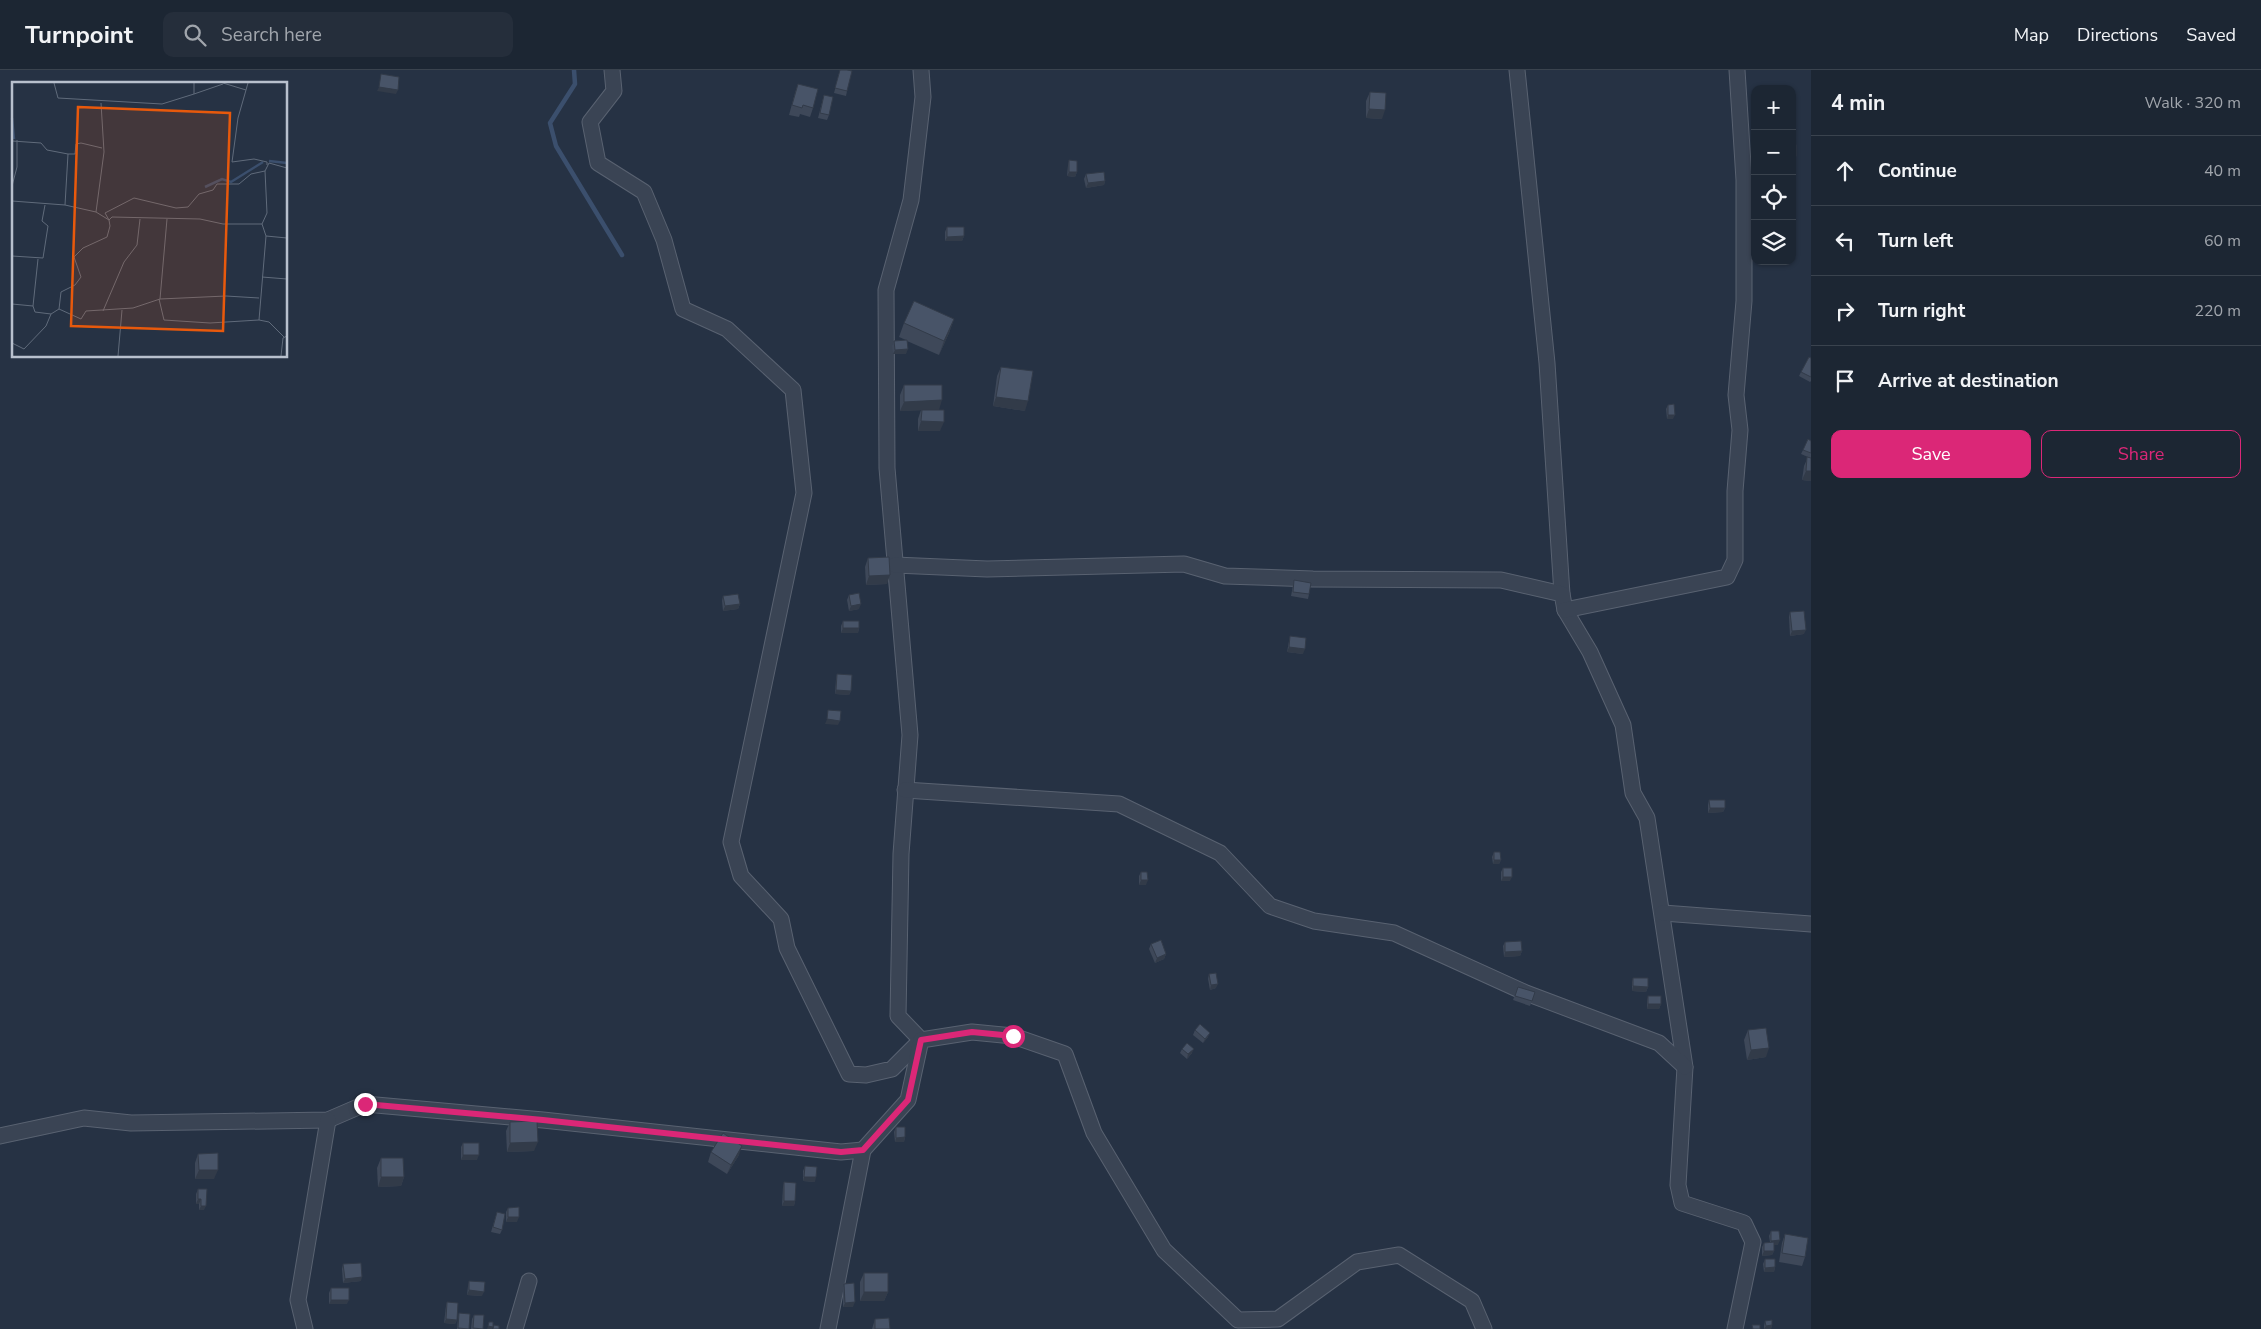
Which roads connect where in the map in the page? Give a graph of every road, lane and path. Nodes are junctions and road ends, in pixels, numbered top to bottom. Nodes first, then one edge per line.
1 (612, 70) edge
2 (921, 70) edge
3 (1517, 70) edge
4 (1737, 70) edge
5 (895, 565) junction
6 (1564, 602) junction
7 (905, 790) junction
8 (1663, 913) junction
9 (1811, 924) edge
10 (921, 1040) junction
11 (1685, 1067) junction
12 (328, 1120) junction
13 (0, 1136) edge
14 (863, 1150) junction
15 (529, 1281) dead end
16 (306, 1329) edge
17 (515, 1329) edge
18 (828, 1329) edge
19 (1484, 1329) edge
20 (1735, 1329) edge

1 - 10 street
2 - 5 street
3 - 6 street
4 - 6 street
5 - 6 street
5 - 7 street
6 - 8 street
7 - 10 street
7 - 11 street
8 - 9 street
8 - 11 street
10 - 14 street
10 - 19 street
11 - 20 street
12 - 13 street
12 - 14 street
12 - 16 street
14 - 18 street
15 - 17 street

